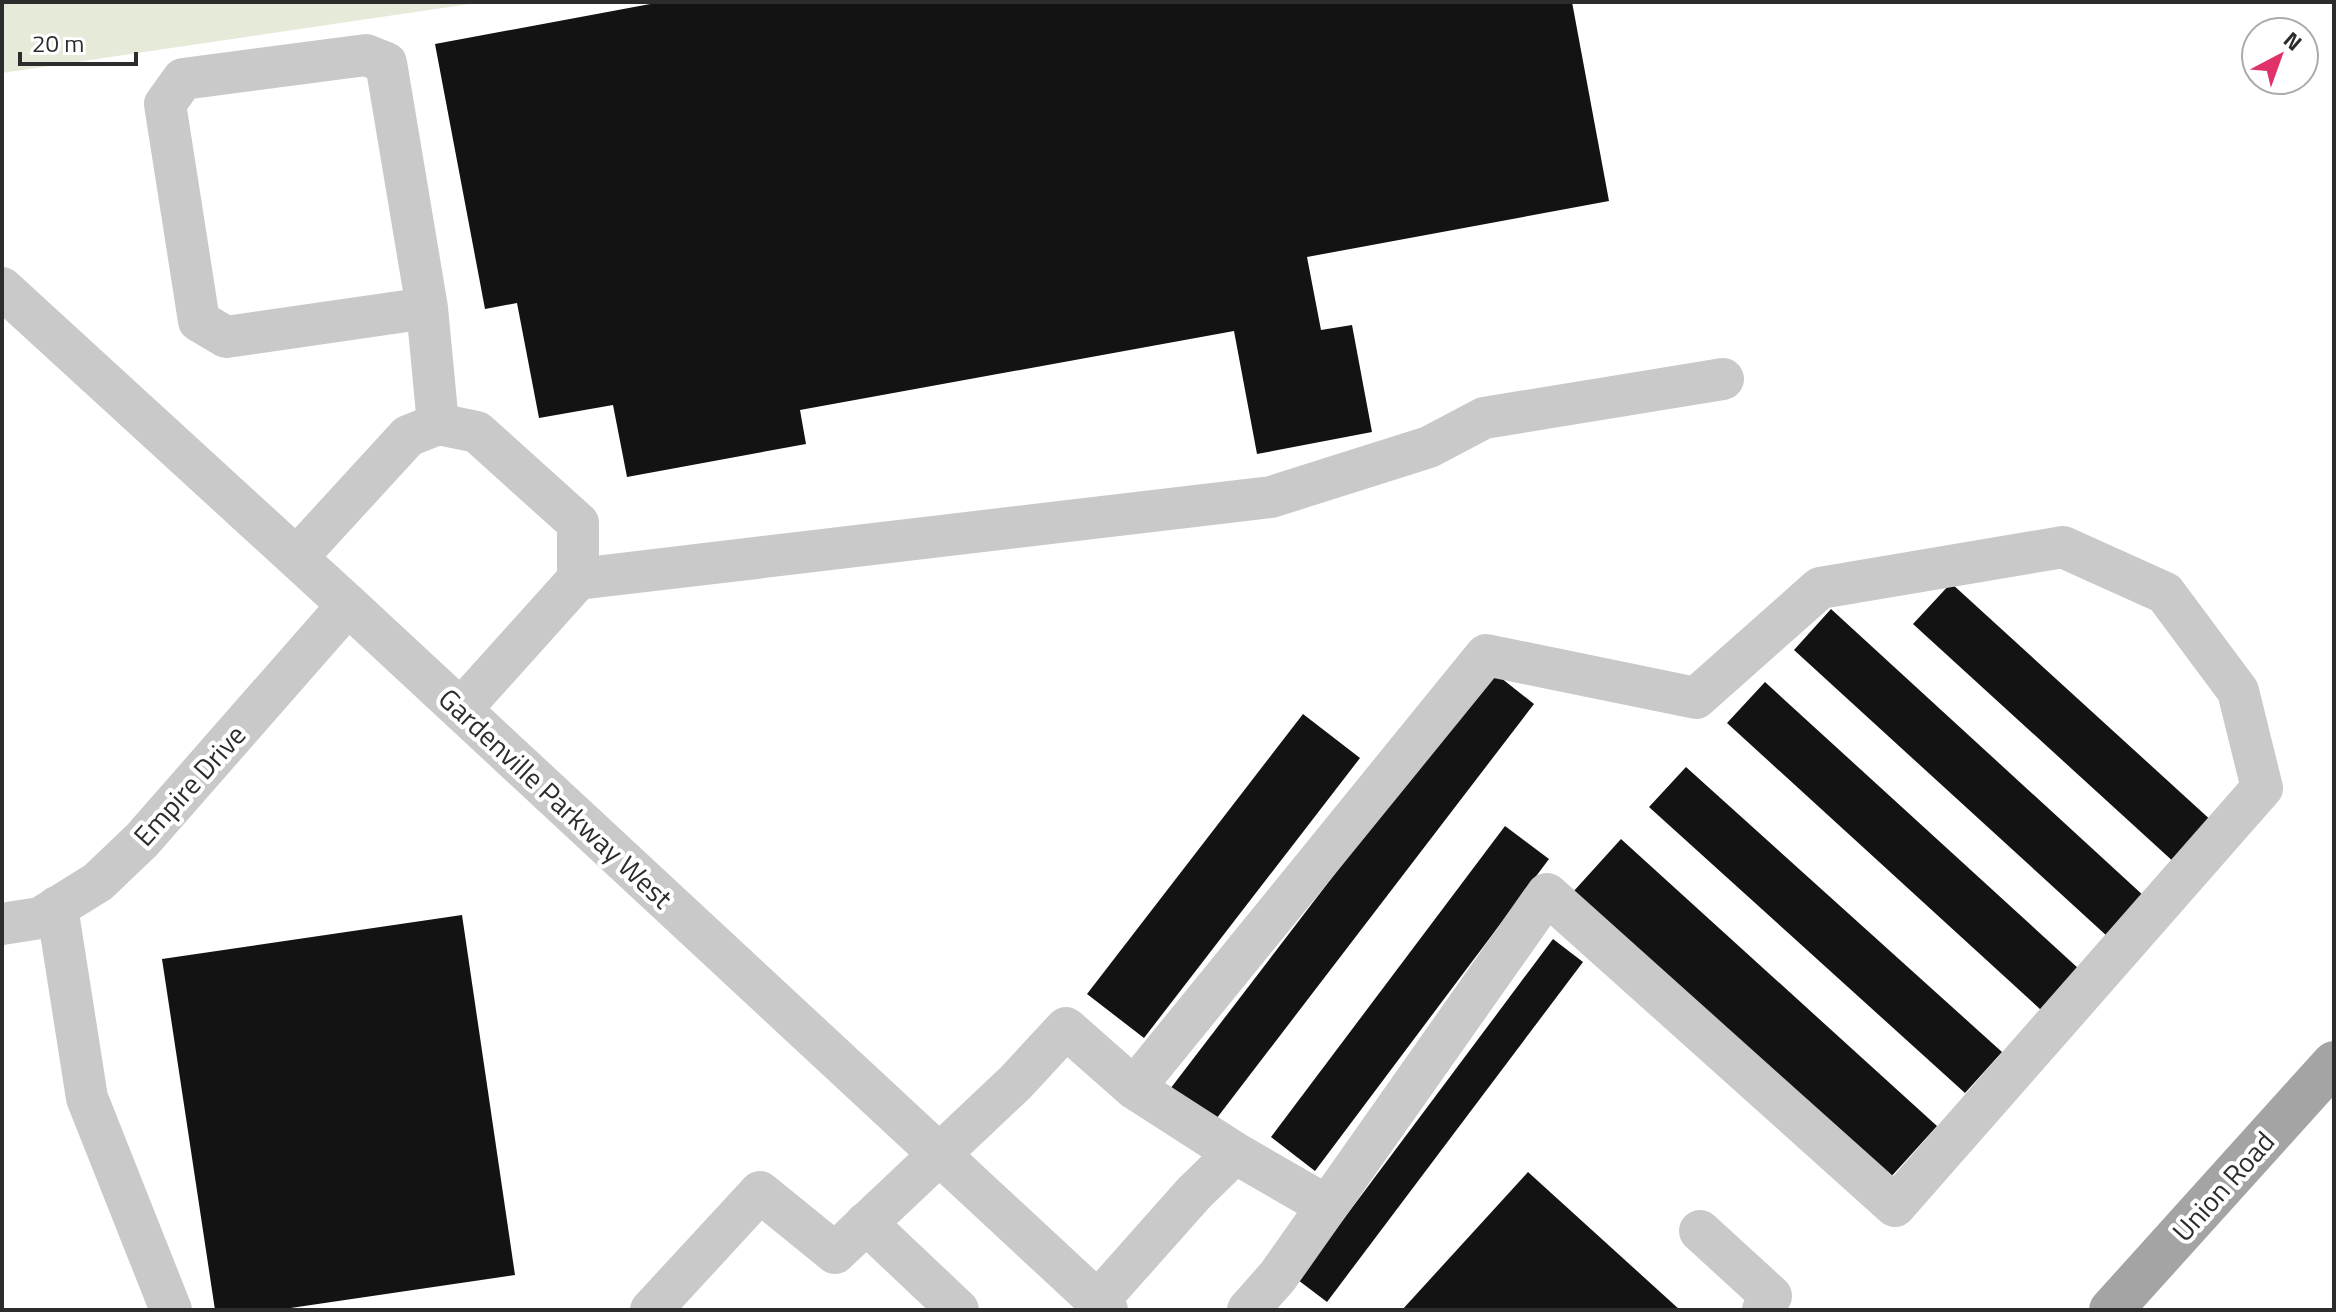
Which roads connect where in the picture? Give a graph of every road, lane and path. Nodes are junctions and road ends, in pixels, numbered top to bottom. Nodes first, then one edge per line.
1 (2, 288) edge
2 (427, 308) junction
3 (1723, 379) dead end
4 (438, 424) junction
5 (297, 557) junction
6 (578, 579) junction
7 (348, 605) junction
8 (461, 709) junction
9 (57, 907) junction
10 (2, 924) edge
11 (2334, 1063) edge
12 (1134, 1088) junction
13 (1235, 1153) junction
14 (940, 1155) junction
15 (1327, 1206) junction
16 (866, 1223) junction
17 (1700, 1231) dead end
18 (1102, 1306) edge
19 (171, 1310) edge
20 (651, 1310) edge
21 (958, 1310) edge
22 (1248, 1310) edge
23 (1763, 1310) edge
24 (2111, 1310) edge

1 - 5 street, Gardenville Parkway West
2 - 2 street
2 - 4 street
3 - 6 street
4 - 5 street
4 - 6 street
5 - 7 street, Gardenville Parkway West
6 - 8 street
7 - 8 street, Gardenville Parkway West
7 - 9 street, Empire Drive
8 - 14 street, Gardenville Parkway West
9 - 10 street, Empire Drive
9 - 19 street
11 - 24 main road, Union Road
12 - 13 street
12 - 14 street
12 - 15 street
13 - 15 street
13 - 18 street
14 - 16 street
14 - 18 street, Gardenville Parkway West
15 - 22 street
16 - 20 street
16 - 21 street
17 - 23 street

